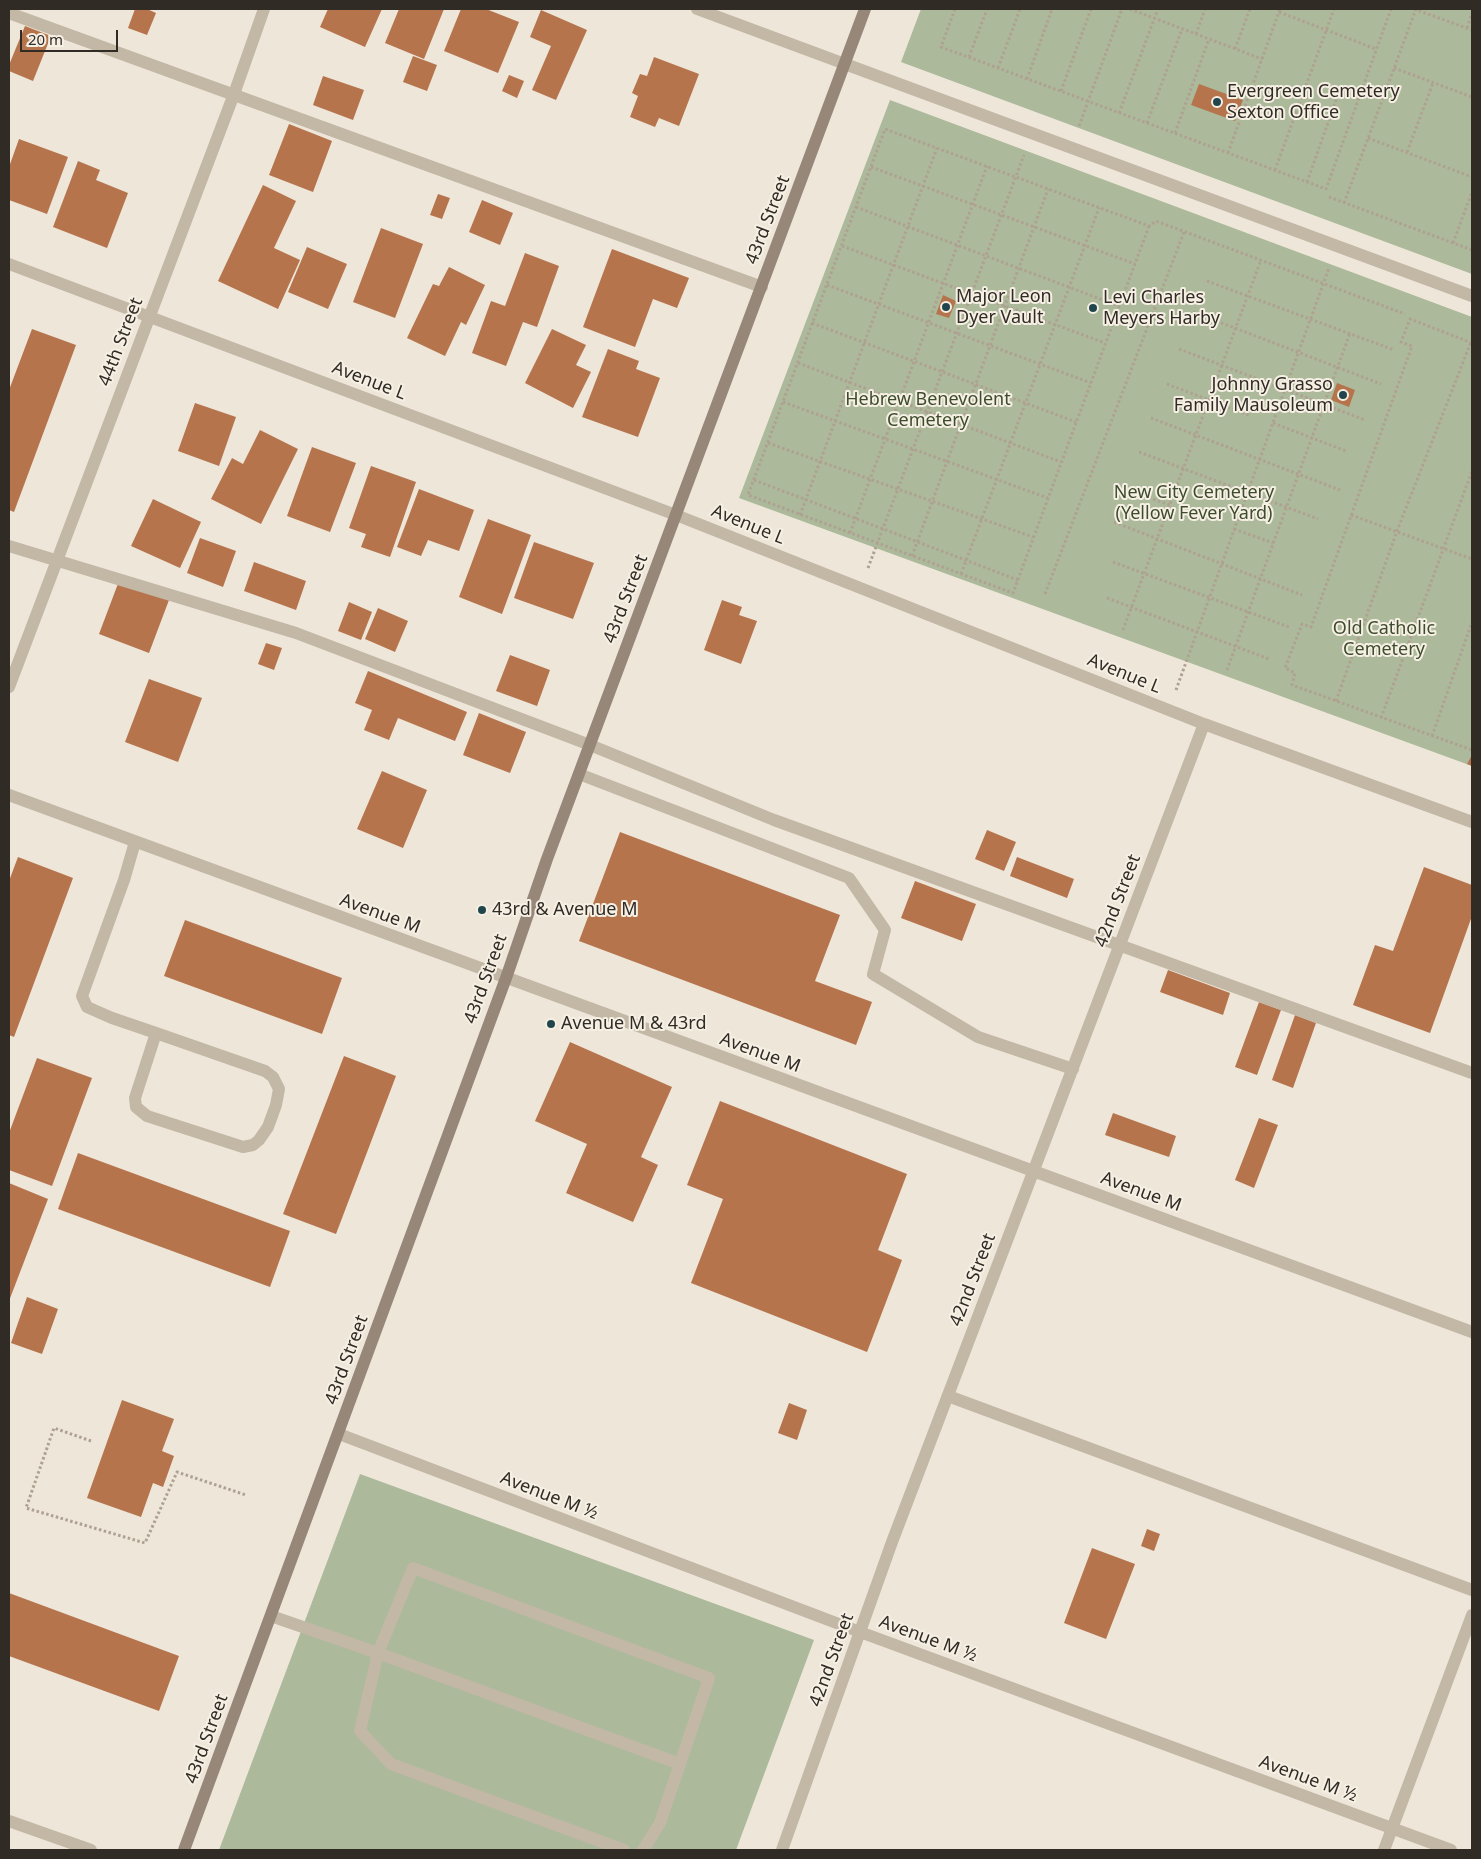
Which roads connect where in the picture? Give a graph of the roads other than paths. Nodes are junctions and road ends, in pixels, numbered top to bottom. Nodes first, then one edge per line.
1 (264, 9) edge
2 (697, 9) edge
3 (866, 9) edge
4 (9, 12) edge
5 (845, 64) junction
6 (234, 94) junction
7 (9, 264) edge
8 (762, 287) junction
9 (1472, 296) edge
10 (149, 317) junction
11 (676, 516) junction
12 (9, 546) edge
13 (57, 560) junction
14 (9, 687) edge
15 (1204, 724) junction
16 (590, 745) junction
17 (578, 774) junction
18 (9, 796) edge
19 (1472, 822) edge
20 (136, 842) junction
21 (1120, 945) junction
22 (506, 978) junction
23 (156, 1033) junction
24 (1073, 1068) junction
25 (1472, 1073) edge
26 (1033, 1172) junction
27 (1472, 1332) edge
28 (948, 1396) junction
29 (339, 1434) junction
30 (1472, 1590) edge
31 (1472, 1615) edge
32 (271, 1616) junction
33 (860, 1632) junction
34 (378, 1653) junction
35 (680, 1764) junction
36 (9, 1821) edge
37 (1392, 1828) junction
38 (91, 1850) edge
39 (184, 1850) edge
40 (624, 1850) edge
41 (643, 1850) edge
42 (782, 1850) edge
43 (1384, 1850) edge
44 (1451, 1850) edge

1 - 6 street, 44th Street
2 - 5 street
3 - 5 street, 43rd Street
4 - 6 street
5 - 8 street, 43rd Street
5 - 9 street
6 - 8 street
6 - 10 street, 44th Street
7 - 10 street, Avenue L
8 - 11 street, 43rd Street
10 - 11 street, Avenue L
10 - 13 street, 44th Street
11 - 15 street, Avenue L
11 - 16 street, 43rd Street
12 - 13 street
13 - 14 street, 44th Street
13 - 16 street
15 - 19 street, Avenue L
15 - 21 street, 42nd Street
16 - 17 street, 43rd Street
16 - 21 street
17 - 22 street, 43rd Street
17 - 24 street
18 - 20 street, Avenue M
20 - 22 street, Avenue M
20 - 23 street
21 - 24 street, 42nd Street
21 - 25 street
22 - 26 street, Avenue M
22 - 29 street, 43rd Street
23 - 23 street
24 - 26 street, 42nd Street
26 - 27 street, Avenue M
26 - 28 street, 42nd Street
28 - 30 street
28 - 33 street, 42nd Street
29 - 32 street, 43rd Street
29 - 33 street, Avenue M ½
31 - 37 street
32 - 34 street
32 - 39 street, 43rd Street
33 - 37 street, Avenue M ½
33 - 42 street, 42nd Street
34 - 35 street
34 - 35 street
34 - 40 street
35 - 41 street
36 - 38 street
37 - 43 street
37 - 44 street, Avenue M ½

